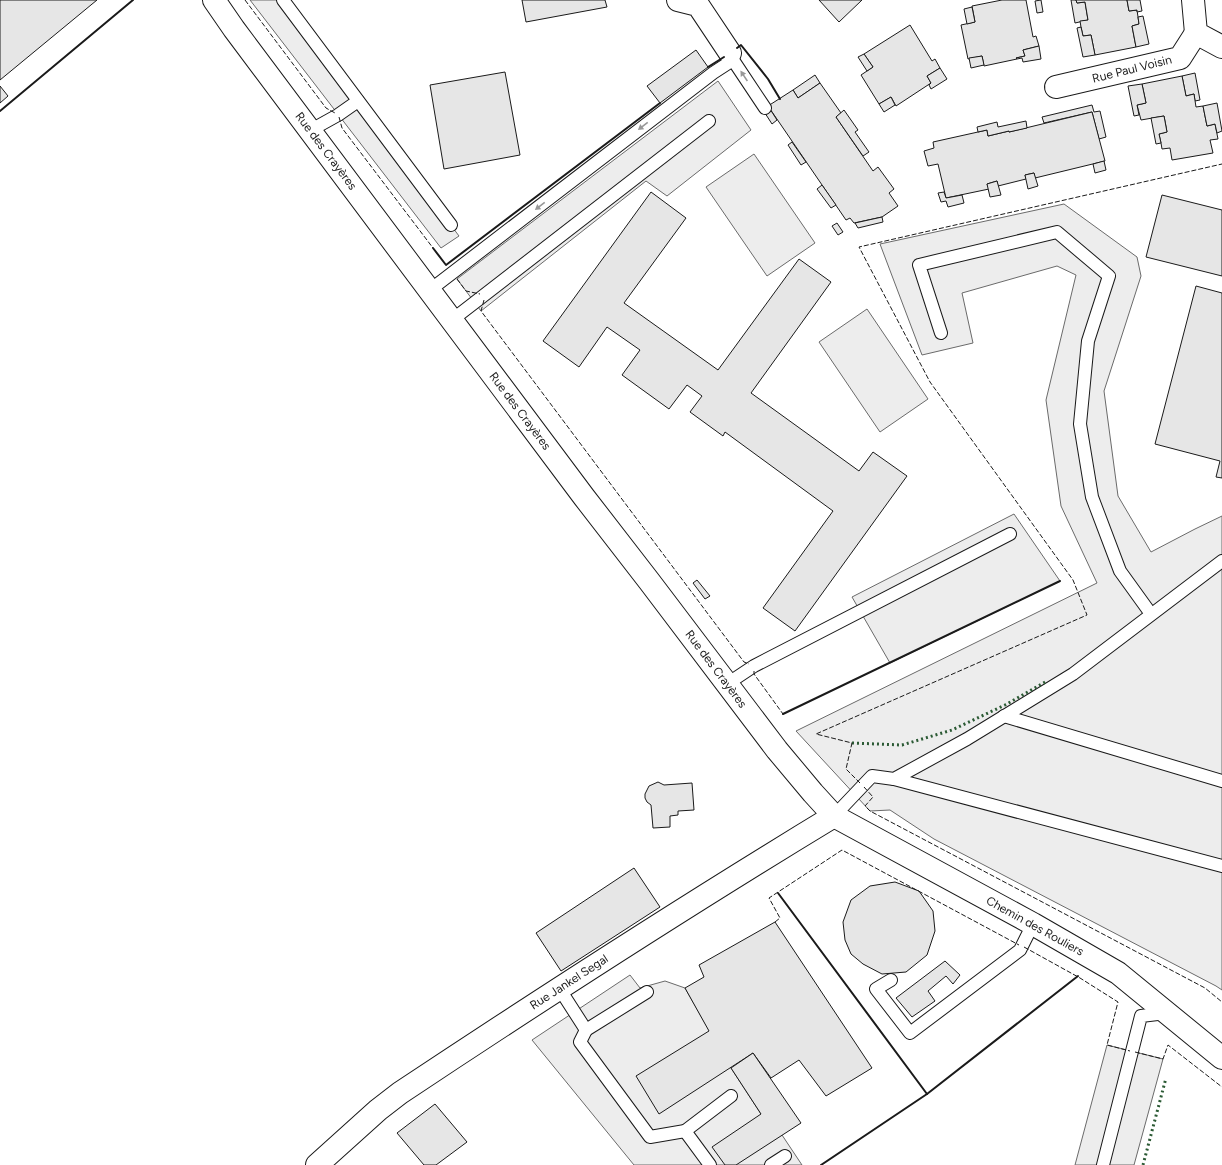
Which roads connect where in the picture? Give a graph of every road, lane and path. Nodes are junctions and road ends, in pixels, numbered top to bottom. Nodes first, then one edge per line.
1 (214, 0) edge
2 (283, 0) edge
3 (678, 0) edge
4 (1193, 0) edge
5 (1196, 33) junction
6 (1222, 47) edge
7 (730, 53) dead end
8 (1056, 88) dead end
9 (358, 101) junction
10 (766, 108) dead end
11 (709, 121) dead end
12 (310, 130) junction
13 (451, 224) dead end
14 (430, 290) junction
15 (452, 320) junction
16 (941, 332) dead end
17 (1010, 534) dead end
18 (1222, 561) edge
19 (1150, 614) junction
20 (727, 684) junction
21 (1004, 716) junction
22 (894, 779) junction
23 (1222, 781) edge
24 (834, 816) junction
25 (1222, 866) edge
26 (1033, 924) junction
27 (891, 980) dead end
28 (559, 988) junction
29 (647, 992) dead end
30 (1166, 1013) junction
31 (586, 1030) junction
32 (1222, 1058) edge
33 (730, 1096) dead end
34 (686, 1131) junction
35 (785, 1156) dead end
36 (317, 1165) edge
37 (710, 1165) edge
38 (771, 1165) edge
39 (1103, 1165) edge

1 - 12 street, Rue des Crayères
2 - 9 lane
3 - 7 street
4 - 5 street
5 - 6 street
5 - 8 street, Rue Paul Voisin
9 - 12 lane
9 - 13 lane
10 -> 14 lane
11 - 15 lane
12 - 14 street, Rue des Crayères
14 - 15 street, Rue des Crayères
15 - 20 street, Rue des Crayères
16 - 19 lane
17 - 20 lane
18 - 19 lane
19 - 21 lane
20 - 24 street, Rue des Crayères
21 - 22 lane
21 - 23 lane
22 - 24 lane
22 - 25 lane
24 - 26 street, Chemin des Rouliers
24 - 28 street, Rue Jankel Segal
26 - 27 lane
26 - 30 street, Chemin des Rouliers
28 - 31 lane
28 - 36 street, Rue Jankel Segal
29 - 31 lane
30 - 32 street, Chemin des Rouliers
30 - 39 lane
31 - 34 lane
33 - 34 lane
34 - 37 lane
35 - 38 lane

